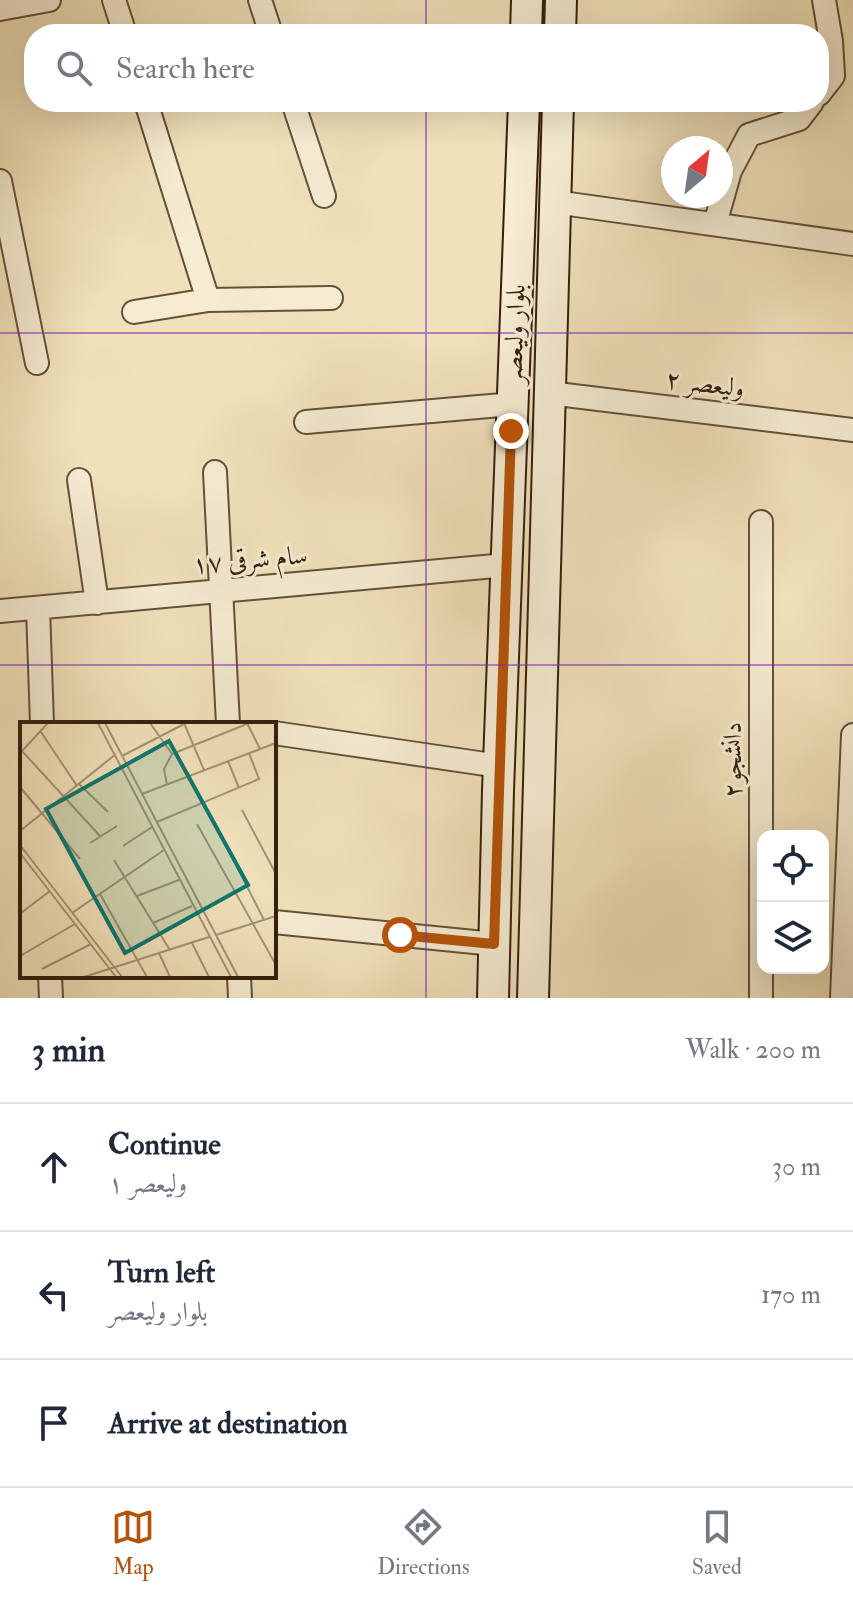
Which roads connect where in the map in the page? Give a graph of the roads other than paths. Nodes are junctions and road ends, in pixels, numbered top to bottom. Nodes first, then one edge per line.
1 (49, 0) edge
2 (114, 0) edge
3 (260, 0) edge
4 (527, 0) edge
5 (561, 0) edge
6 (824, 0) edge
7 (0, 9) edge
8 (122, 24) edge
9 (268, 24) edge
10 (526, 24) edge
11 (560, 24) edge
12 (828, 24) edge
13 (829, 29) edge
14 (835, 82) edge
15 (149, 112) edge
16 (296, 112) edge
17 (524, 112) edge
18 (558, 112) edge
19 (804, 112) edge
20 (0, 181) edge
21 (324, 196) dead end
22 (555, 202) junction
23 (715, 224) junction
24 (853, 244) edge
25 (331, 298) dead end
26 (208, 300) junction
27 (134, 312) dead end
28 (37, 363) dead end
29 (549, 393) junction
30 (512, 404) junction
31 (306, 422) dead end
32 (853, 430) edge
33 (215, 472) dead end
34 (79, 480) dead end
35 (761, 522) dead end
36 (506, 565) junction
37 (223, 591) junction
38 (97, 603) junction
39 (38, 608) junction
40 (0, 611) edge
41 (42, 722) edge
42 (228, 722) edge
43 (276, 733) edge
44 (853, 735) edge
45 (499, 766) junction
46 (276, 922) edge
47 (494, 944) junction
48 (50, 978) edge
49 (239, 978) edge
50 (51, 998) edge
51 (240, 998) edge
52 (493, 998) edge
53 (533, 998) edge
54 (761, 998) edge
55 (842, 998) edge

1 - 7 street
2 - 8 street
3 - 9 street
4 - 10 main road
5 - 11 main road
6 - 12 street
13 - 14 street
15 - 26 street
16 - 21 street
17 - 30 main road, بلوار ولیعصر
18 - 22 main road, بلوار ولیعصر
19 - 23 street
20 - 28 street
22 - 23 street
22 - 29 main road, بلوار ولیعصر
23 - 24 street
25 - 26 street
26 - 27 street
29 - 32 street, ولیعصر ۲
29 - 53 main road, بلوار ولیعصر
30 - 31 street
30 - 36 main road, بلوار ولیعصر
33 - 37 street
34 - 38 street
35 - 54 street, دانشجو۲
36 - 37 street, سام شرقی ۱۷
36 - 45 main road, بلوار ولیعصر
37 - 38 street, سام شرقی ۱۷
37 - 42 street
38 - 39 street, سام شرقی ۱۷
39 - 40 street, سام شرقی ۱۷
39 - 41 street
43 - 45 street
44 - 55 street
45 - 47 main road, بلوار ولیعصر
46 - 47 street
47 - 52 main road, بلوار ولیعصر
48 - 50 street
49 - 51 street

